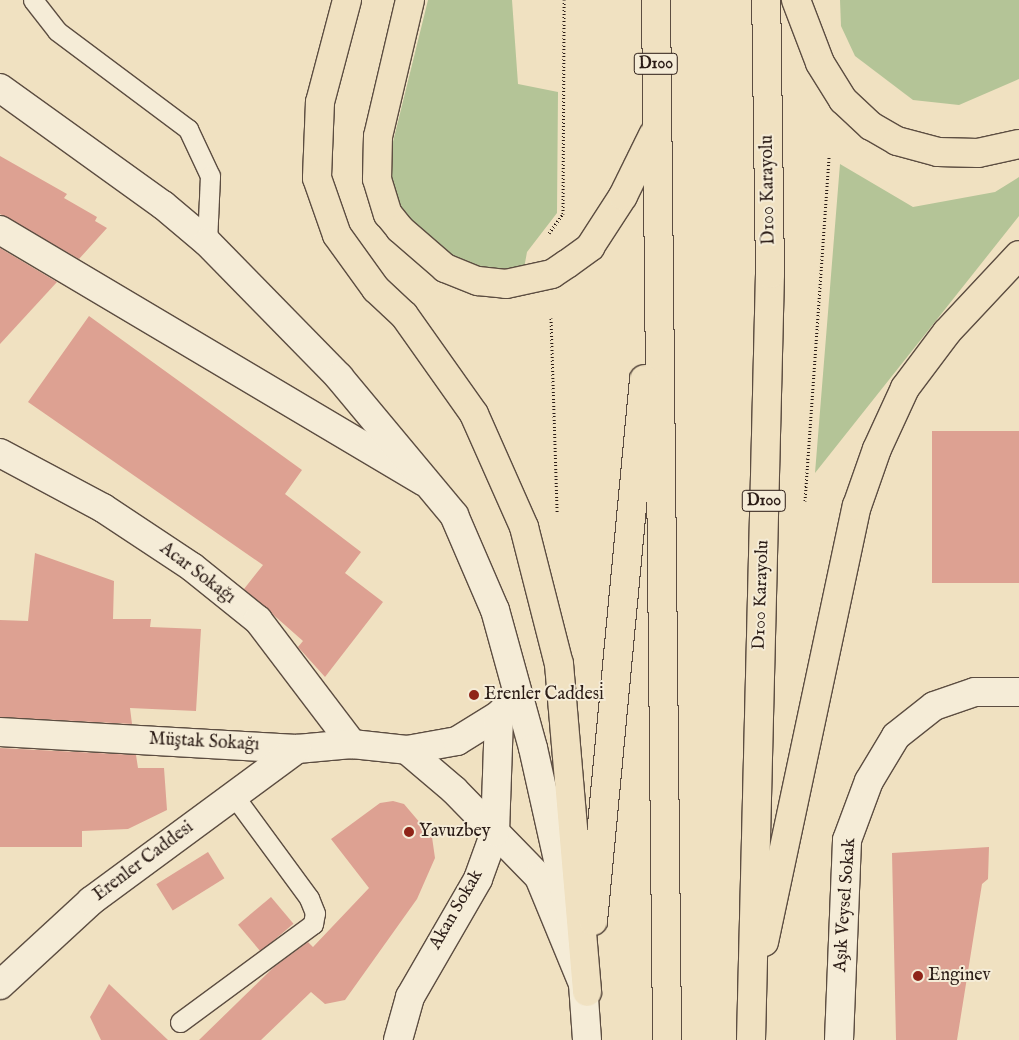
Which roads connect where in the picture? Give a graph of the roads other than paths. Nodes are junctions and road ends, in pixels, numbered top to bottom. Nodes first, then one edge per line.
1 (33, 0) edge
2 (347, 0) edge
3 (410, 0) edge
4 (656, 0) edge
5 (766, 0) edge
6 (796, 0) edge
7 (0, 88) edge
8 (655, 129) junction
9 (1019, 144) edge
10 (0, 230) edge
11 (658, 232) junction
12 (207, 242) junction
13 (1019, 255) edge
14 (0, 453) edge
15 (432, 486) junction
16 (1019, 692) edge
17 (518, 694) junction
18 (499, 715) junction
19 (0, 732) edge
20 (352, 744) junction
21 (297, 749) junction
22 (407, 750) junction
23 (234, 796) junction
24 (494, 832) junction
25 (0, 985) edge
26 (586, 992) junction
27 (751, 1002) junction
28 (180, 1022) dead end
29 (398, 1040) edge
30 (587, 1040) edge
31 (666, 1040) edge
32 (750, 1040) edge
33 (754, 1040) edge
34 (839, 1040) edge

1 - 12 lane
2 - 26 highway
3 - 8 highway
4 - 8 highway, D100
5 - 27 highway, D100 Karayolu / D100
6 - 9 highway
7 - 12 street
8 - 11 highway, D100
10 - 15 street
11 - 26 highway
11 - 31 highway, D100
12 - 15 street
13 - 27 highway
14 - 20 street, Acar Sokağı
15 - 17 street
16 - 34 street, Aşık Veysel Sokak
17 - 18 street, Müştak Sokağı
17 - 26 street
18 - 22 street, Müştak Sokağı
18 - 24 street, Akan Sokak
19 - 21 street, Müştak Sokağı
20 - 21 street, Müştak Sokağı
20 - 22 street, Müştak Sokağı
21 - 23 street, Erenler Caddesi
22 - 24 street
23 - 25 street, Erenler Caddesi
23 - 28 lane
24 - 26 street
24 - 29 street, Akan Sokak
26 - 30 street
27 - 32 highway, D100 Karayolu / D100
27 - 33 highway

